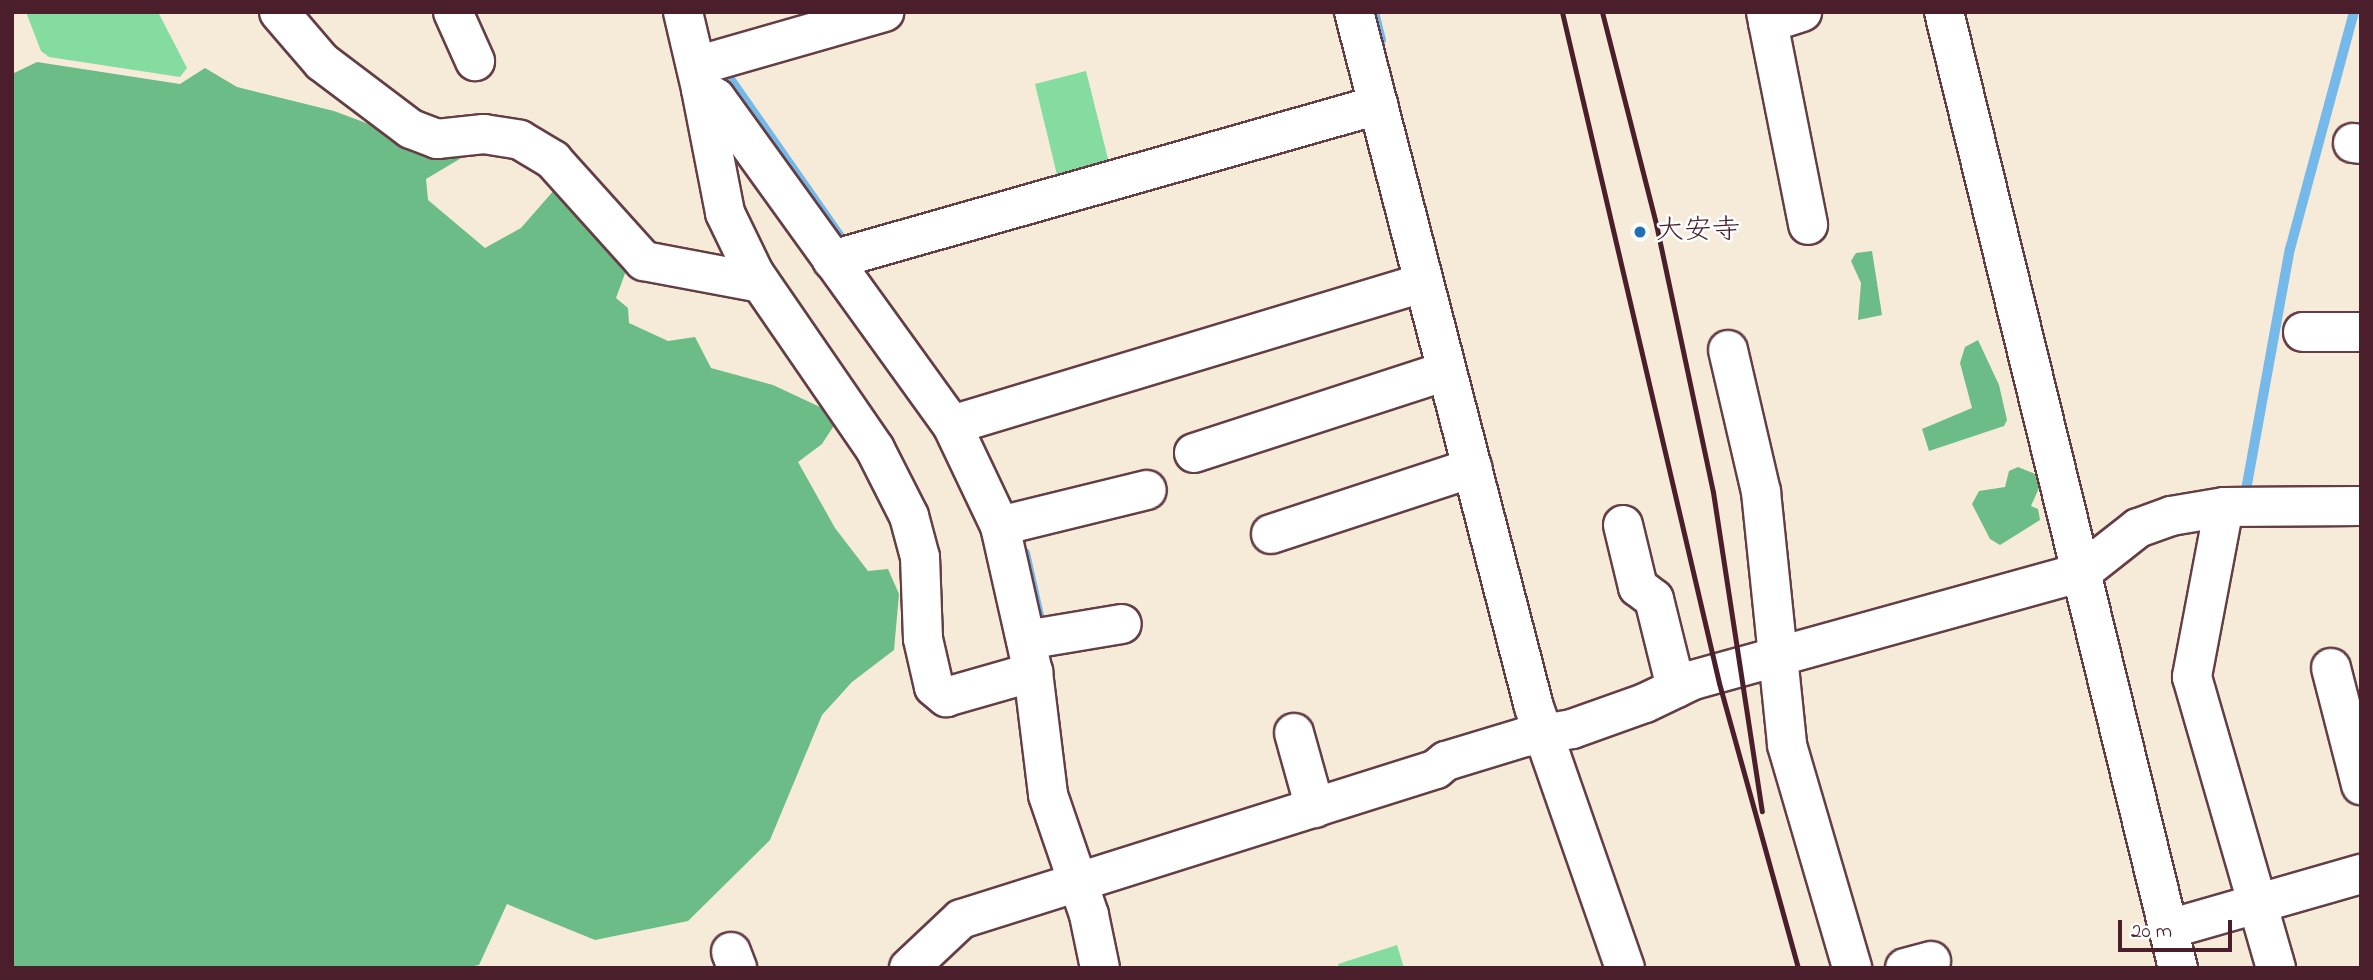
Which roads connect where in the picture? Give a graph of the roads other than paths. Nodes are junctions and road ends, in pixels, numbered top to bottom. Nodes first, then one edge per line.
1 (279, 12) edge
2 (453, 12) edge
3 (683, 12) edge
4 (884, 12) edge
5 (1354, 12) edge
6 (1944, 12) edge
7 (1779, 16) edge
8 (475, 61) dead end
9 (707, 69) junction
10 (1378, 105) junction
11 (1808, 225) dead end
12 (846, 256) junction
13 (760, 283) junction
14 (1422, 283) junction
15 (2304, 331) dead end
16 (2361, 331) edge
17 (1728, 350) dead end
18 (1446, 371) junction
19 (961, 422) junction
20 (1194, 453) dead end
21 (1472, 468) junction
22 (1147, 490) dead end
23 (2361, 506) edge
24 (2231, 513) junction
25 (1012, 523) junction
26 (1623, 525) dead end
27 (1271, 534) dead end
28 (2082, 572) junction
29 (1122, 624) dead end
30 (1037, 646) junction
31 (1779, 668) junction
32 (2331, 668) dead end
33 (1676, 688) junction
34 (1294, 733) dead end
35 (1545, 734) junction
36 (2361, 785) edge
37 (1315, 808) junction
38 (2361, 874) edge
39 (1076, 884) junction
40 (2259, 903) junction
41 (2169, 929) junction
42 (909, 968) edge
43 (1100, 968) edge
44 (1625, 968) edge
45 (1852, 968) edge
46 (2178, 968) edge
47 (2276, 968) edge

1 - 13 street
2 - 8 street
3 - 9 street
4 - 9 street
5 - 10 street
6 - 28 street
7 - 11 street
9 - 12 street
9 - 13 street
10 - 12 street
10 - 14 street
12 - 19 street
13 - 30 street
14 - 18 street
14 - 19 street
15 - 16 street
17 - 31 street
18 - 20 street
18 - 21 street
19 - 25 street
21 - 27 street
21 - 35 street
22 - 25 street
23 - 24 street
24 - 28 street
24 - 40 street
25 - 30 street
26 - 33 street
28 - 31 street
28 - 41 street
29 - 30 street
30 - 39 street
31 - 33 street
31 - 45 street
32 - 36 street
33 - 35 street
34 - 37 street
35 - 37 street
35 - 44 street
37 - 39 street
38 - 40 street
39 - 42 street
39 - 43 street
40 - 41 street
40 - 47 street
41 - 46 street

